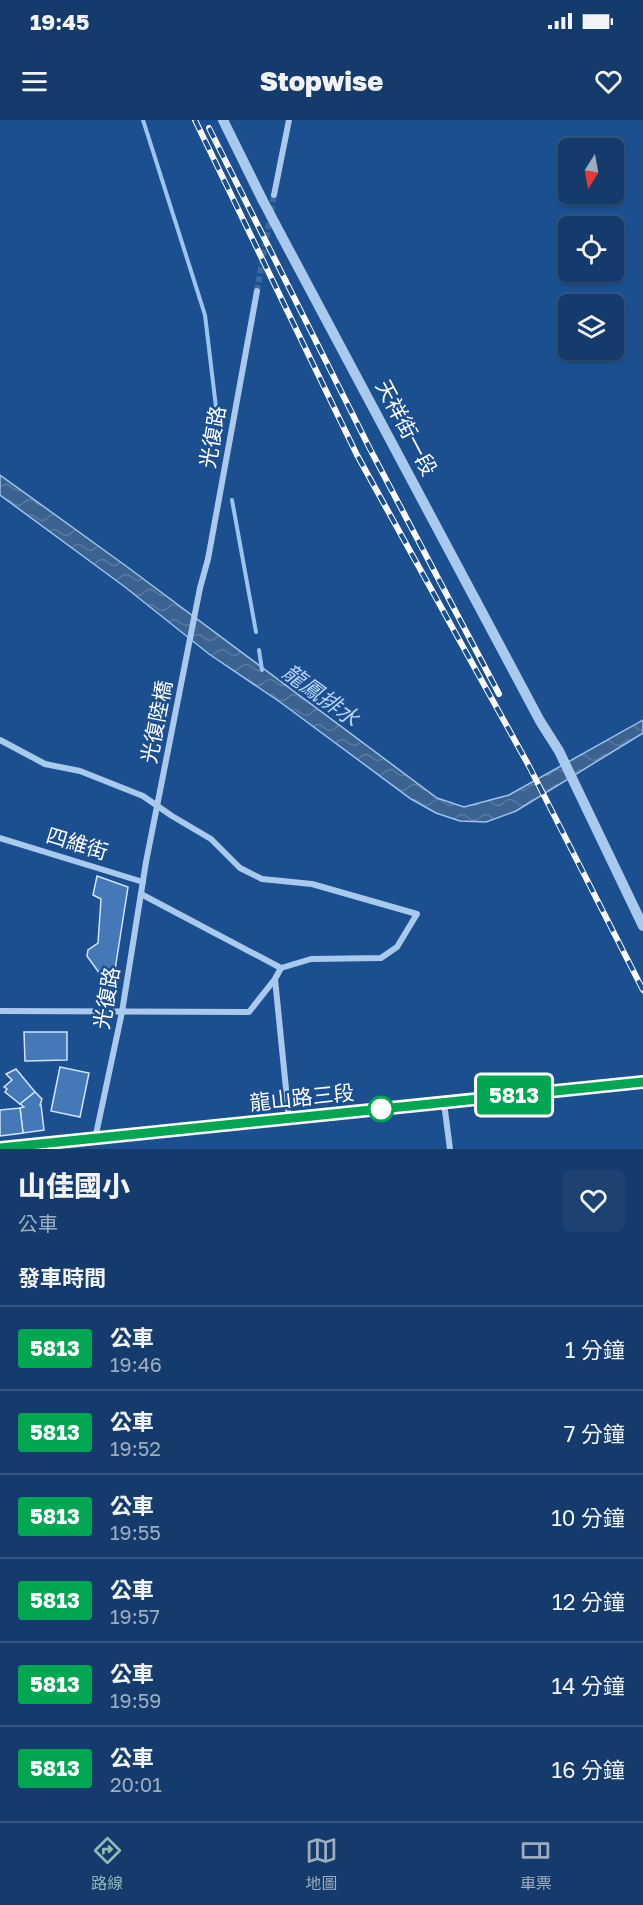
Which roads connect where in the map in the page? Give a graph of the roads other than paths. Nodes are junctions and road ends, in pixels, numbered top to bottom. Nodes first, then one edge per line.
1 (223, 120) edge
2 (290, 120) edge
3 (274, 195) tunnel mouth
4 (257, 291) tunnel mouth
5 (200, 588) joint
6 (0, 740) edge
7 (0, 838) edge
8 (146, 862) joint
9 (143, 882) junction
10 (141, 894) junction
11 (643, 926) edge
12 (281, 968) junction
13 (275, 978) junction
14 (0, 1011) edge
15 (122, 1012) junction
16 (643, 1082) edge
17 (444, 1103) junction
18 (290, 1119) junction
19 (95, 1138) junction
20 (0, 1148) edge
21 (450, 1149) edge

1 - 11 street, 天祥街一段, bridge
2 - 3 street
4 - 5 street, 光復路
5 - 8 street, 光復陸橋, bridge
6 - 12 street
7 - 9 street, 四維街
8 - 9 street, 光復路
9 - 10 street, 光復路
10 - 12 street
10 - 15 street, 光復路
12 - 13 street
13 - 15 street
13 - 18 street
14 - 15 street
15 - 19 street, 光復路
16 - 17 street, 龍山路三段
17 - 18 street, 龍山路三段
17 - 21 street
18 - 19 street, 龍山路三段
19 - 20 street, 龍山路三段

